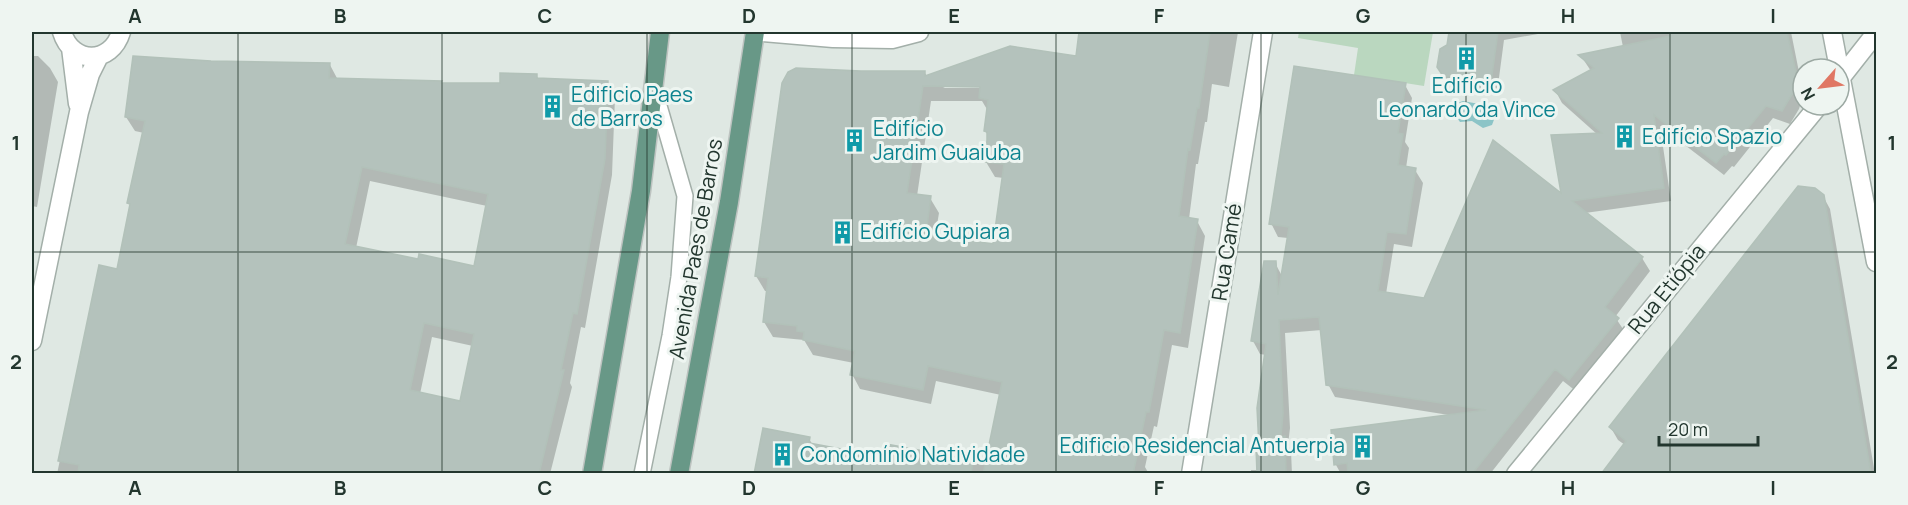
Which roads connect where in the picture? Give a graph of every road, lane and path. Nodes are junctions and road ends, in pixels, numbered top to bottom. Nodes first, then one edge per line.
1 (62, 32) edge
2 (121, 32) edge
3 (655, 32) edge
4 (755, 32) edge
5 (762, 32) edge
6 (919, 32) edge
7 (1263, 32) edge
8 (1832, 32) edge
9 (1876, 33) edge
10 (71, 48) junction
11 (99, 56) junction
12 (1836, 57) edge
13 (1851, 65) edge
14 (654, 89) junction
15 (79, 112) junction
16 (1809, 117) edge
17 (1847, 117) edge
18 (1876, 262) edge
19 (32, 341) edge
20 (592, 474) edge
21 (642, 474) edge
22 (679, 474) edge
23 (1191, 474) edge
24 (1516, 474) edge

1 - 10 street
2 - 11 street
3 - 14 main road
4 - 22 main road, Avenida Paes de Barros
5 - 6 street
7 - 23 street, Rua Camé
8 - 12 street
9 - 13 street
10 - 11 street
10 - 15 street
11 - 15 street
14 - 20 main road
14 - 21 lane
15 - 19 street
16 - 24 street, Rua Etiópia
17 - 18 street

